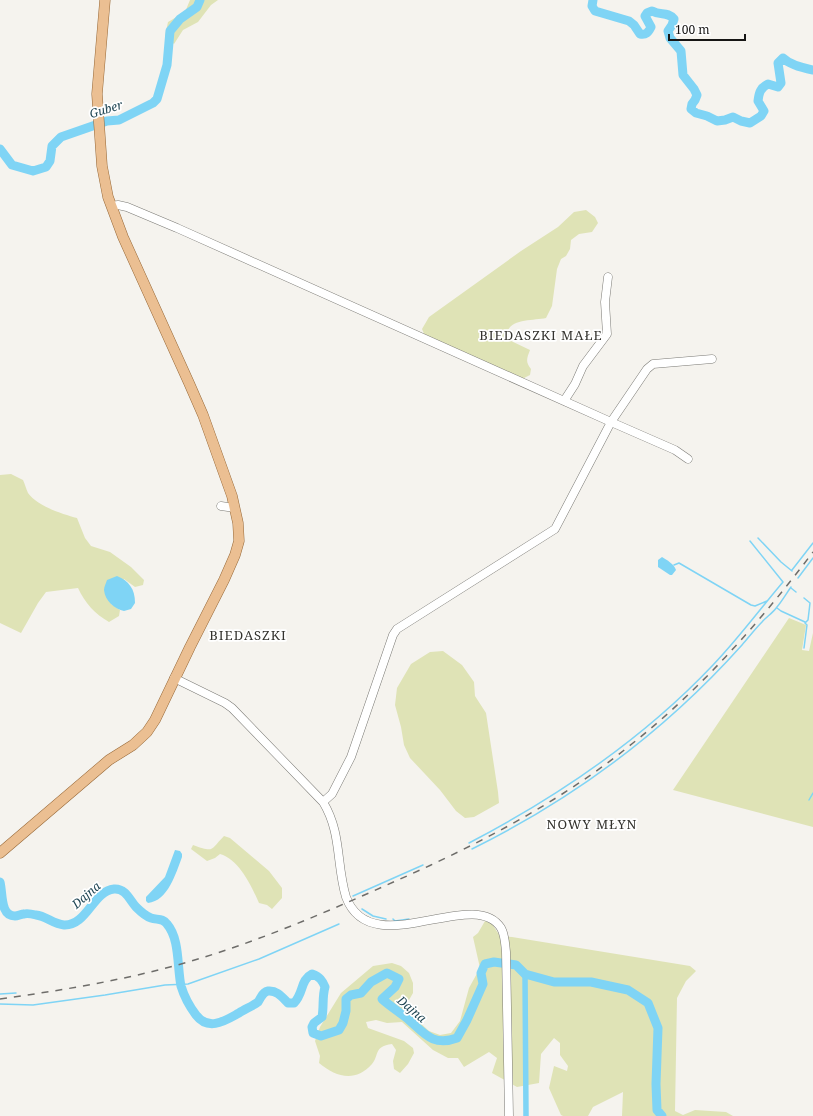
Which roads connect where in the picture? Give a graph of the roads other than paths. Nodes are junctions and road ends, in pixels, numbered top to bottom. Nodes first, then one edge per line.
1 (105, 0) edge
2 (111, 206) junction
3 (608, 277) dead end
4 (712, 359) dead end
5 (564, 401) junction
6 (611, 422) junction
7 (688, 459) dead end
8 (221, 506) dead end
9 (235, 508) junction
10 (174, 678) junction
11 (323, 802) junction
12 (0, 853) edge
13 (509, 1116) edge

1 - 2 main road
2 - 5 street
2 - 9 main road
3 - 5 street
4 - 6 street
5 - 6 street
6 - 7 street
6 - 11 street
8 - 9 street
9 - 10 main road
10 - 11 street
10 - 12 main road
11 - 13 street

